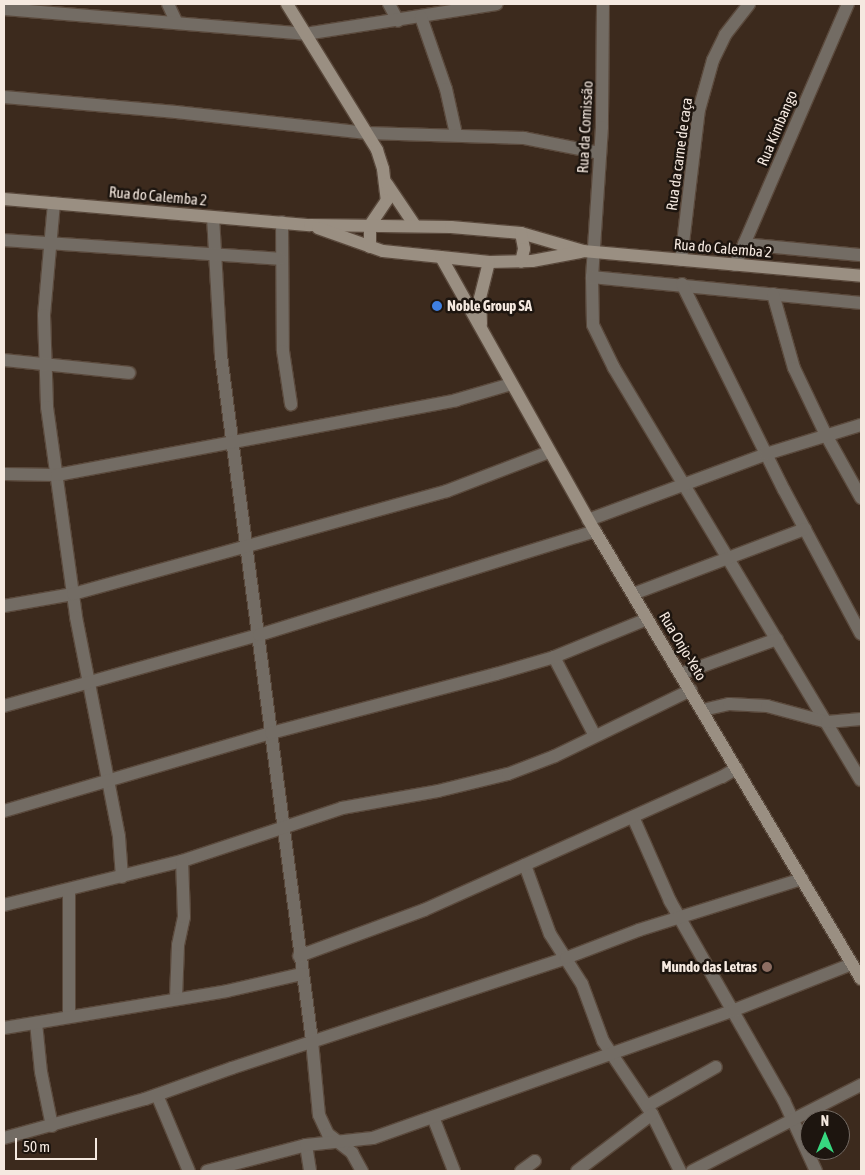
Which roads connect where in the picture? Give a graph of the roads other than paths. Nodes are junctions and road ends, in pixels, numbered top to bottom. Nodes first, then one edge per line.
1 (168, 4) edge
2 (288, 4) edge
3 (389, 4) edge
4 (497, 4) edge
5 (603, 4) edge
6 (749, 4) edge
7 (848, 4) edge
8 (4, 9) edge
9 (421, 17) junction
10 (398, 21) junction
11 (177, 24) junction
12 (305, 34) junction
13 (4, 98) edge
14 (367, 133) junction
15 (456, 134) junction
16 (600, 153) junction
17 (387, 184) junction
18 (4, 199) edge
19 (54, 203) junction
20 (213, 217) junction
21 (282, 222) junction
22 (414, 224) junction
23 (310, 225) junction
24 (370, 225) junction
25 (521, 233) junction
26 (4, 240) edge
27 (50, 241) junction
28 (744, 244) junction
29 (370, 247) junction
30 (588, 252) junction
31 (214, 254) junction
32 (861, 255) edge
33 (441, 257) junction
34 (280, 259) junction
35 (681, 260) junction
36 (489, 262) junction
37 (521, 262) junction
38 (736, 265) junction
39 (861, 276) edge
40 (592, 277) junction
41 (682, 284) junction
42 (773, 294) junction
43 (861, 303) edge
44 (482, 327) junction
45 (4, 360) edge
46 (44, 364) junction
47 (129, 373) dead end
48 (511, 384) junction
49 (291, 404) dead end
50 (861, 425) edge
51 (826, 435) junction
52 (232, 443) junction
53 (549, 452) junction
54 (766, 454) junction
55 (4, 474) edge
56 (57, 474) junction
57 (683, 485) junction
58 (861, 498) edge
59 (591, 526) junction
60 (805, 529) junction
61 (246, 544) junction
62 (727, 557) junction
63 (73, 594) junction
64 (633, 594) junction
65 (4, 606) edge
66 (648, 619) junction
67 (860, 628) edge
68 (259, 635) junction
69 (777, 639) junction
70 (554, 657) junction
71 (680, 674) junction
72 (90, 683) junction
73 (691, 690) junction
74 (4, 706) edge
75 (703, 710) junction
76 (861, 719) edge
77 (826, 722) junction
78 (271, 733) junction
79 (595, 736) junction
80 (736, 768) junction
81 (108, 780) junction
82 (861, 780) edge
83 (4, 811) edge
84 (633, 816) junction
85 (282, 828) junction
86 (182, 861) junction
87 (525, 865) junction
88 (122, 877) junction
89 (802, 879) junction
90 (69, 891) junction
91 (4, 905) edge
92 (680, 916) junction
93 (299, 956) junction
94 (566, 958) junction
95 (852, 964) junction
96 (302, 974) junction
97 (861, 979) edge
98 (176, 998) junction
99 (732, 1011) junction
100 (69, 1017) junction
101 (36, 1023) junction
102 (4, 1028) edge
103 (312, 1041) junction
104 (612, 1054) junction
105 (716, 1067) dead end
106 (861, 1085) edge
107 (157, 1095) junction
108 (650, 1110) junction
109 (433, 1117) junction
110 (792, 1120) junction
111 (52, 1126) junction
112 (4, 1138) edge
113 (342, 1143) junction
114 (306, 1144) junction
115 (535, 1161) dead end
116 (189, 1171) edge
117 (207, 1171) edge
118 (310, 1171) edge
119 (362, 1171) edge
120 (454, 1171) edge
121 (521, 1171) edge
122 (577, 1171) edge
123 (680, 1171) edge
124 (692, 1171) edge
125 (816, 1171) edge

1 - 11 street
2 - 12 main road
3 - 10 street
4 - 9 street
5 - 16 street, Rua da Comissão
6 - 35 street, Rua da carne de caça
7 - 28 street, Rua Kimbango
8 - 11 street
9 - 10 street
9 - 15 street
10 - 12 street
11 - 12 street
12 - 14 main road
13 - 14 street
14 - 15 street
14 - 17 main road
15 - 16 street
16 - 30 street, Rua da Comissão
17 - 22 main road
17 - 24 main road
18 - 19 main road, Rua do Calemba 2
19 - 20 main road, Rua do Calemba 2
19 - 27 street
20 - 21 main road, Rua do Calemba 2
20 - 31 street
21 - 23 main road, Rua do Calemba 2
21 - 34 street
22 - 24 main road, Rua do Calemba 2
22 - 25 main road, Rua do Calemba 2
23 - 24 main road, Rua do Calemba 2
23 - 29 main road, Rua do Calemba 2
24 - 29 main road
25 - 30 main road, Rua do Calemba 2
25 - 37 main road
26 - 27 street
27 - 31 street
27 - 46 street
28 - 32 street
28 - 38 street, Rua Kimbango
29 - 33 main road, Rua do Calemba 2
30 - 35 main road, Rua do Calemba 2
30 - 37 main road, Rua do Calemba 2
30 - 40 street, Rua da Comissão
31 - 34 street
31 - 52 street
33 - 36 main road, Rua do Calemba 2
33 - 44 main road, Rua Onjo-Yeto
34 - 49 street
35 - 38 main road, Rua do Calemba 2
36 - 37 main road, Rua do Calemba 2
36 - 44 main road
38 - 39 main road, Rua do Calemba 2
40 - 41 street
40 - 57 street, Rua da Comissão
41 - 42 street
41 - 54 street
42 - 43 street
42 - 51 street
44 - 48 main road, Rua Onjo-Yeto
45 - 46 street
46 - 47 street
46 - 56 street
48 - 52 street
48 - 53 main road, Rua Onjo-Yeto
50 - 51 street
51 - 54 street
51 - 58 street
52 - 56 street
52 - 61 street
53 - 59 main road, Rua Onjo-Yeto
53 - 61 street
54 - 57 street
54 - 60 street
55 - 56 street
56 - 63 street
57 - 59 street
57 - 62 street, Rua da Comissão
59 - 64 main road, Rua Onjo-Yeto
59 - 68 street
60 - 62 street
60 - 67 street
61 - 63 street
61 - 68 street
62 - 64 street
62 - 69 street, Rua da Comissão
63 - 65 street
63 - 72 street
64 - 66 main road, Rua Onjo-Yeto
66 - 70 street
66 - 71 main road, Rua Onjo-Yeto
68 - 72 street
68 - 78 street
69 - 71 street
69 - 77 street, Rua da Comissão
70 - 78 street
70 - 79 street
71 - 73 main road, Rua Onjo-Yeto
72 - 74 street
72 - 81 street
73 - 75 main road, Rua Onjo-Yeto
73 - 79 street
75 - 77 street
75 - 80 main road, Rua Onjo-Yeto
76 - 77 street
77 - 82 street, Rua da Comissão
78 - 81 street
78 - 85 street
79 - 85 street
80 - 84 street
80 - 89 main road, Rua Onjo-Yeto
81 - 83 street
81 - 88 street
84 - 87 street
84 - 92 street
85 - 86 street
85 - 93 street
86 - 88 street
86 - 98 street
87 - 93 street
87 - 94 street
88 - 90 street
89 - 92 street
89 - 95 main road, Rua Onjo-Yeto
90 - 91 street
90 - 100 street
92 - 94 street
92 - 99 street
93 - 96 street
94 - 103 street
94 - 104 street
95 - 97 main road, Rua Onjo-Yeto
95 - 99 street
96 - 98 street
96 - 103 street
98 - 100 street
99 - 104 street
99 - 110 street
100 - 101 street
101 - 102 street
101 - 111 street
103 - 107 street
103 - 113 street
104 - 108 street
104 - 109 street
105 - 108 street
106 - 110 street
107 - 111 street
107 - 116 street
108 - 122 street
108 - 123 street
109 - 113 street
109 - 120 street
110 - 124 street
110 - 125 street
111 - 112 street
113 - 114 street
113 - 119 street
114 - 117 street
114 - 118 street
115 - 121 street

